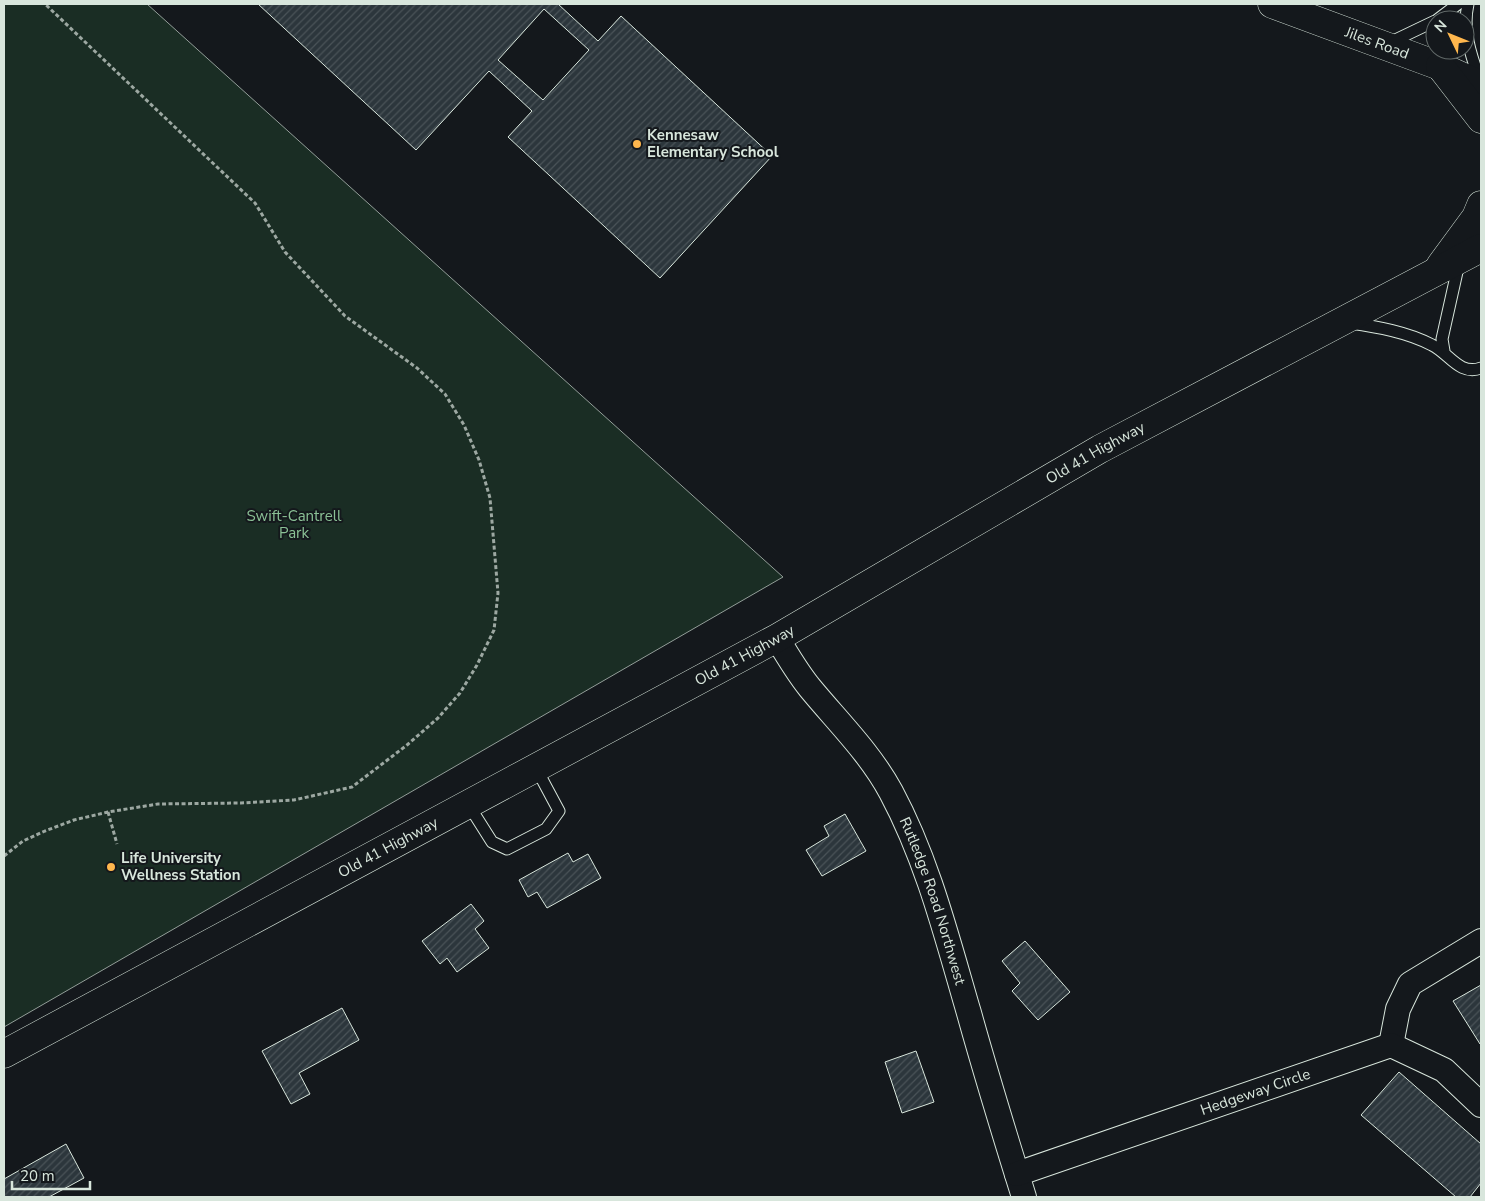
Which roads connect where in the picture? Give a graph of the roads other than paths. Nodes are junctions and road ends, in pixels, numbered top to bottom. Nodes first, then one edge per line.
1 (1272, 4) edge
2 (1468, 4) edge
3 (1425, 27) edge
4 (1384, 45) junction
5 (1440, 66) junction
6 (1481, 85) edge
7 (1481, 119) edge
8 (1481, 205) edge
9 (1470, 254) edge
10 (1435, 272) junction
11 (1341, 322) junction
12 (1444, 352) junction
13 (1481, 368) edge
14 (777, 638) junction
15 (536, 768) junction
16 (468, 804) junction
17 (1481, 941) edge
18 (1391, 1045) junction
19 (4, 1054) edge
20 (1481, 1106) edge
21 (1016, 1174) junction
22 (1024, 1197) edge

1 - 4 main road, Jiles Road
2 - 6 lane
3 - 4 lane
4 - 5 main road, Jiles Road
5 - 6 main road, Jiles Road
5 - 7 main road
8 - 10 main road
9 - 10 main road, Old 41 Highway
9 - 12 lane
10 - 11 main road, Old 41 Highway
11 - 12 lane
11 - 14 main road, Old 41 Highway
12 - 13 lane
14 - 15 main road, Old 41 Highway
14 - 21 street, Rutledge Road Northwest
15 - 16 main road, Old 41 Highway
15 - 16 lane
16 - 19 main road, Old 41 Highway
17 - 18 street
18 - 20 street
18 - 21 street, Hedgeway Circle
21 - 22 street, Rutledge Road Northwest

